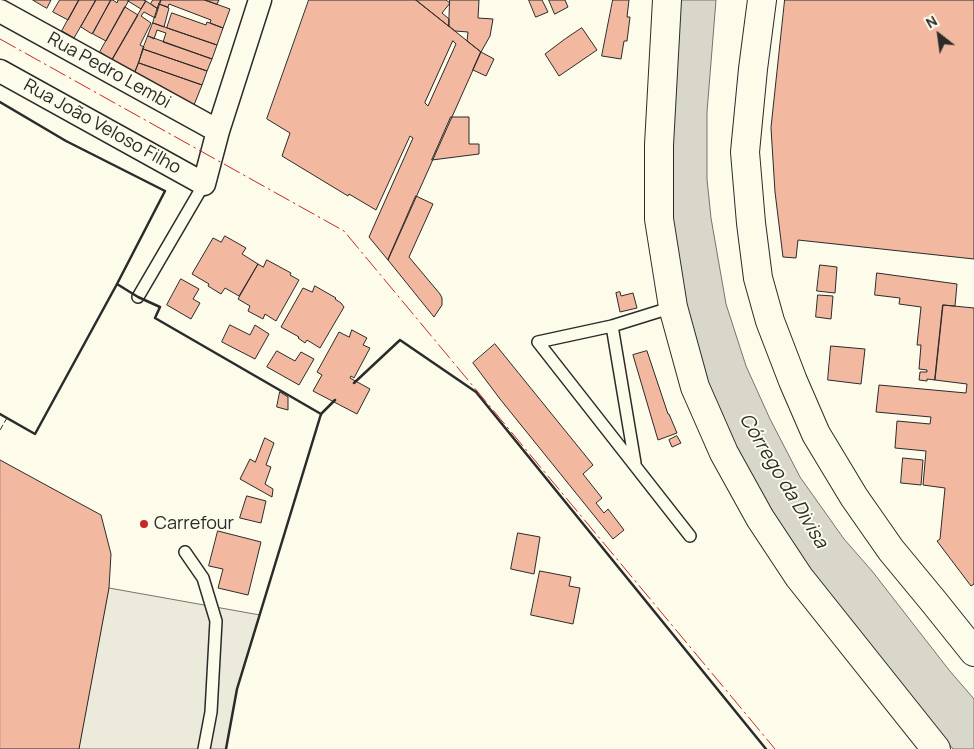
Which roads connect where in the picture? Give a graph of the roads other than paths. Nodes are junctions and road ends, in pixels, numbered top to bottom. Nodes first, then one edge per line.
1 (260, 0) edge
2 (667, 0) edge
3 (762, 0) edge
4 (0, 12) edge
5 (0, 71) edge
6 (218, 130) junction
7 (204, 184) junction
8 (138, 297) dead end
9 (673, 307) junction
10 (612, 326) junction
11 (635, 464) junction
12 (690, 536) dead end
13 (185, 552) dead end
14 (974, 652) edge
15 (204, 749) edge
16 (936, 749) edge

1 - 6 street
2 - 9 main road
3 - 14 main road
4 - 6 street, Rua Pedro Lembi
5 - 7 street, Rua João Veloso Filho
6 - 7 street
7 - 8 lane
9 - 10 lane
9 - 16 main road
10 - 11 lane
10 - 11 lane
11 - 12 lane
13 - 15 lane

